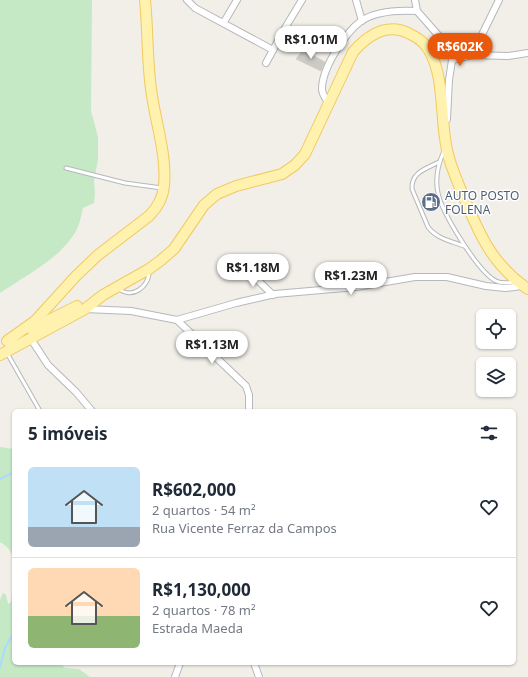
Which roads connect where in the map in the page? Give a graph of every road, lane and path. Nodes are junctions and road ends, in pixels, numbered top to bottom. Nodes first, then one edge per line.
1 (145, 0) edge
2 (187, 0) edge
3 (237, 0) edge
4 (302, 0) edge
5 (356, 0) edge
6 (415, 0) edge
7 (500, 0) edge
8 (417, 11) junction
9 (362, 21) junction
10 (224, 22) junction
11 (273, 50) junction
12 (528, 52) edge
13 (472, 56) junction
14 (452, 60) junction
15 (266, 63) dead end
16 (328, 102) junction
17 (445, 143) junction
18 (439, 162) junction
19 (66, 168) dead end
20 (164, 189) junction
21 (464, 246) junction
22 (245, 268) dead end
23 (523, 285) edge
24 (103, 295) junction
25 (272, 295) junction
26 (57, 298) junction
27 (85, 309) junction
28 (177, 320) junction
29 (42, 324) junction
30 (31, 338) junction
31 (3, 349) edge
32 (39, 409) edge
33 (90, 409) edge
34 (249, 409) edge
35 (179, 665) edge
36 (255, 665) edge
37 (175, 677) edge
38 (258, 677) edge

1 - 20 main road
2 - 10 street
3 - 10 street
4 - 11 street
5 - 9 street
6 - 8 street
7 - 13 street
8 - 9 street
8 - 14 street
9 - 16 street
10 - 11 street
11 - 15 street
12 - 13 street
13 - 14 street
14 - 17 street
16 - 17 main road
16 - 24 main road
17 - 18 lane
17 - 23 main road
18 - 21 lane
18 - 21 lane
19 - 20 lane
20 - 26 main road
21 - 23 lane
22 - 25 street
23 - 25 street
24 - 27 main road
24 - 29 main road
25 - 28 street
26 - 29 main road
26 - 31 main road
27 - 28 street
27 - 30 main road
28 - 34 street
29 - 31 main road
30 - 31 main road
30 - 33 street
31 - 32 lane
35 - 37 street
36 - 38 street

